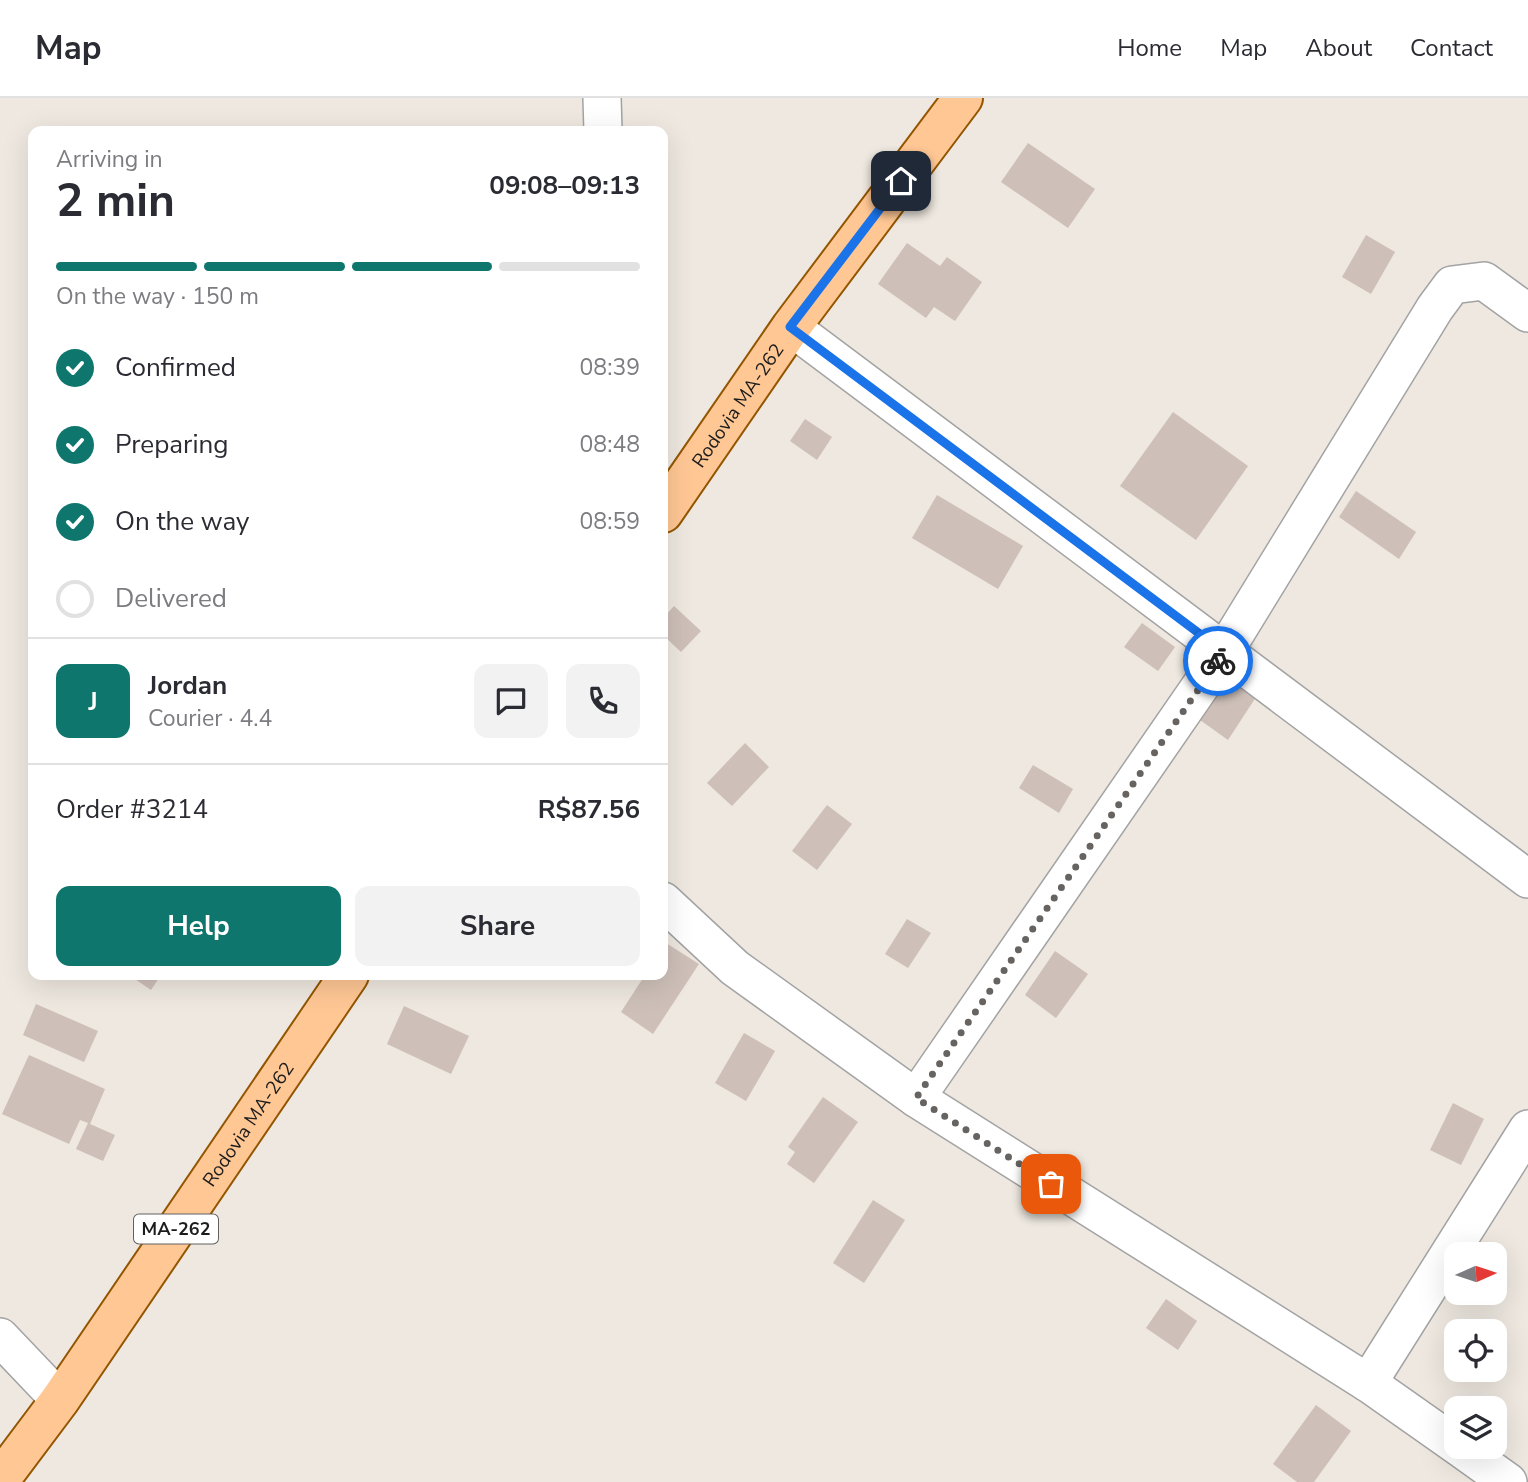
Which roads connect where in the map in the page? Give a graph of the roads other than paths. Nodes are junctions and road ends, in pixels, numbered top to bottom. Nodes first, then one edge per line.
1 (602, 98) edge
2 (963, 98) edge
3 (603, 126) edge
4 (1528, 313) edge
5 (790, 327) junction
6 (668, 506) edge
7 (1224, 652) junction
8 (1528, 879) edge
9 (668, 906) edge
10 (346, 980) edge
11 (916, 1098) junction
12 (1528, 1129) edge
13 (0, 1337) edge
14 (1368, 1383) junction
15 (60, 1400) junction
16 (1444, 1436) edge
17 (1476, 1459) edge
18 (0, 1480) edge
19 (1508, 1482) edge

1 - 3 street
2 - 5 main road, Rodovia MA-262
4 - 7 street
5 - 6 main road, Rodovia MA-262
5 - 7 street
7 - 8 street
7 - 11 street
9 - 11 street
10 - 15 main road, Rodovia MA-262 / MA-262
11 - 14 street
12 - 14 street
13 - 15 street
14 - 16 street
15 - 18 main road, Rodovia MA-262 / MA-262
17 - 19 street

